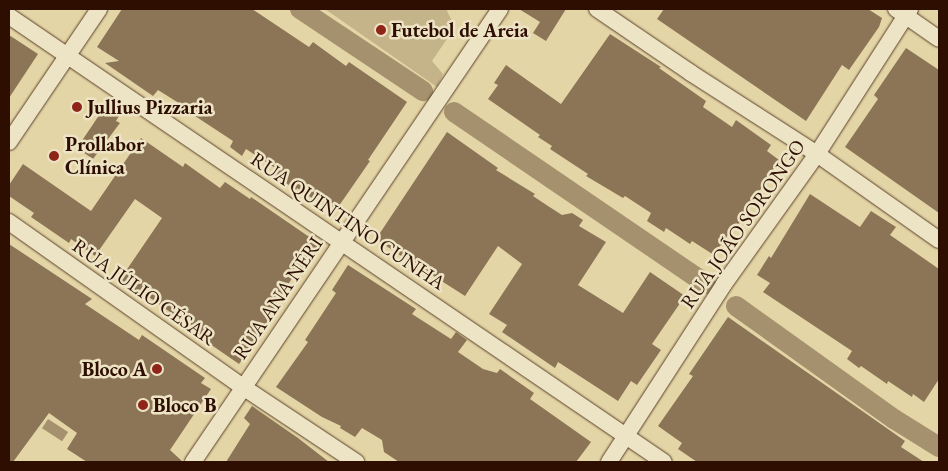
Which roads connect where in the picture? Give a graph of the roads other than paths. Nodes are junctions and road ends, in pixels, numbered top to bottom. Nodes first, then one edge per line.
1 (99, 9) edge
2 (500, 9) edge
3 (597, 9) edge
4 (904, 11) edge
5 (9, 16) edge
6 (939, 39) edge
7 (66, 56) junction
8 (9, 142) edge
9 (817, 154) junction
10 (9, 222) edge
11 (939, 240) edge
12 (342, 242) junction
13 (243, 387) junction
14 (626, 437) junction
15 (193, 462) edge
16 (356, 462) edge
17 (609, 462) edge
18 (664, 462) edge

1 - 7 street
2 - 12 street, RUA ANA NÉRI
3 - 9 street
4 - 6 street
4 - 9 street, RUA JOÃO SORONGO
5 - 7 street, RUA QUINTINO CUNHA
7 - 8 street
7 - 12 street, RUA QUINTINO CUNHA
9 - 11 street
9 - 14 street, RUA JOÃO SORONGO
10 - 13 street, RUA JÚLIO CÉSAR
12 - 13 street, RUA ANA NÉRI
12 - 14 street, RUA QUINTINO CUNHA
13 - 15 street, RUA ANA NÉRI
13 - 16 street, RUA JÚLIO CÉSAR
14 - 17 street, RUA JOÃO SORONGO
14 - 18 street, RUA QUINTINO CUNHA

